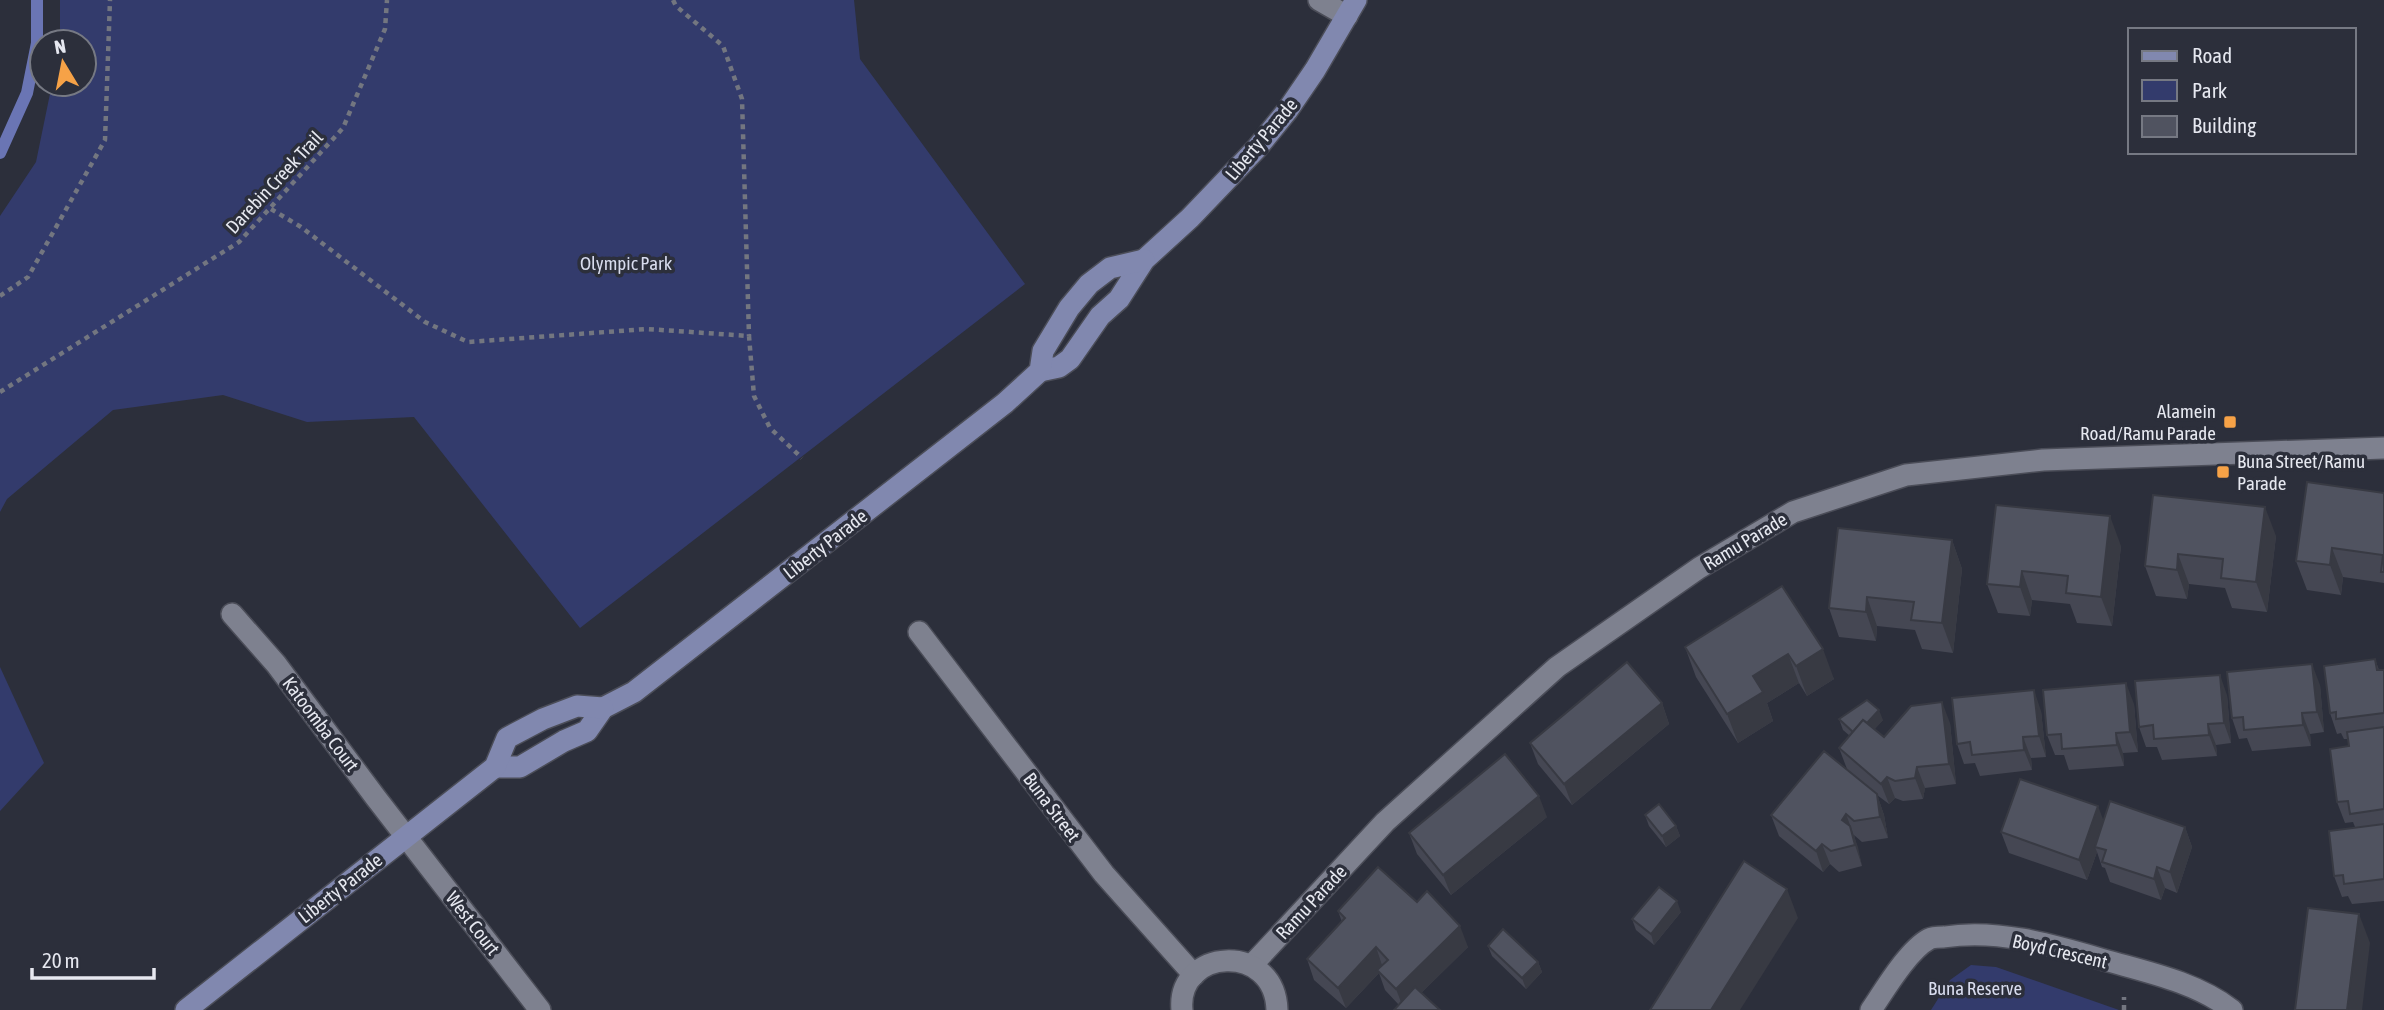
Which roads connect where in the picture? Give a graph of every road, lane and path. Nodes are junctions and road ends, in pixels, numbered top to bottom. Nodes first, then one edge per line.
1 (110, 0) edge
2 (387, 0) edge
3 (673, 0) edge
4 (1319, 0) edge
5 (1351, 8) edge
6 (271, 209) junction
7 (1144, 260) junction
8 (0, 296) edge
9 (749, 336) junction
10 (1040, 371) junction
11 (0, 392) edge
12 (2384, 448) edge
13 (802, 458) dead end
14 (232, 614) dead end
15 (919, 632) dead end
16 (603, 708) junction
17 (495, 767) junction
18 (406, 837) junction
19 (1252, 965) junction
20 (1194, 975) junction
21 (186, 1010) edge
22 (540, 1010) edge
23 (1182, 1010) edge
24 (1277, 1010) edge
25 (1871, 1010) edge
26 (2232, 1010) edge

1 - 8 path
2 - 6 path, Darebin Creek Trail
3 - 9 path
4 - 5 street
5 - 7 street, Liberty Parade
6 - 9 path
6 - 11 path, Darebin Creek Trail
7 - 10 street, Liberty Parade
7 - 10 street, Liberty Parade
9 - 13 path
10 - 16 street, Liberty Parade
12 - 19 street, Ramu Parade
14 - 18 street, Katoomba Court
15 - 20 street, Buna Street
16 - 17 street, Liberty Parade
16 - 17 street, Liberty Parade
17 - 18 street, Liberty Parade
18 - 21 street, Liberty Parade
18 - 22 street, West Court
19 - 20 street
19 - 24 street
20 - 23 street
25 - 26 street, Boyd Crescent

